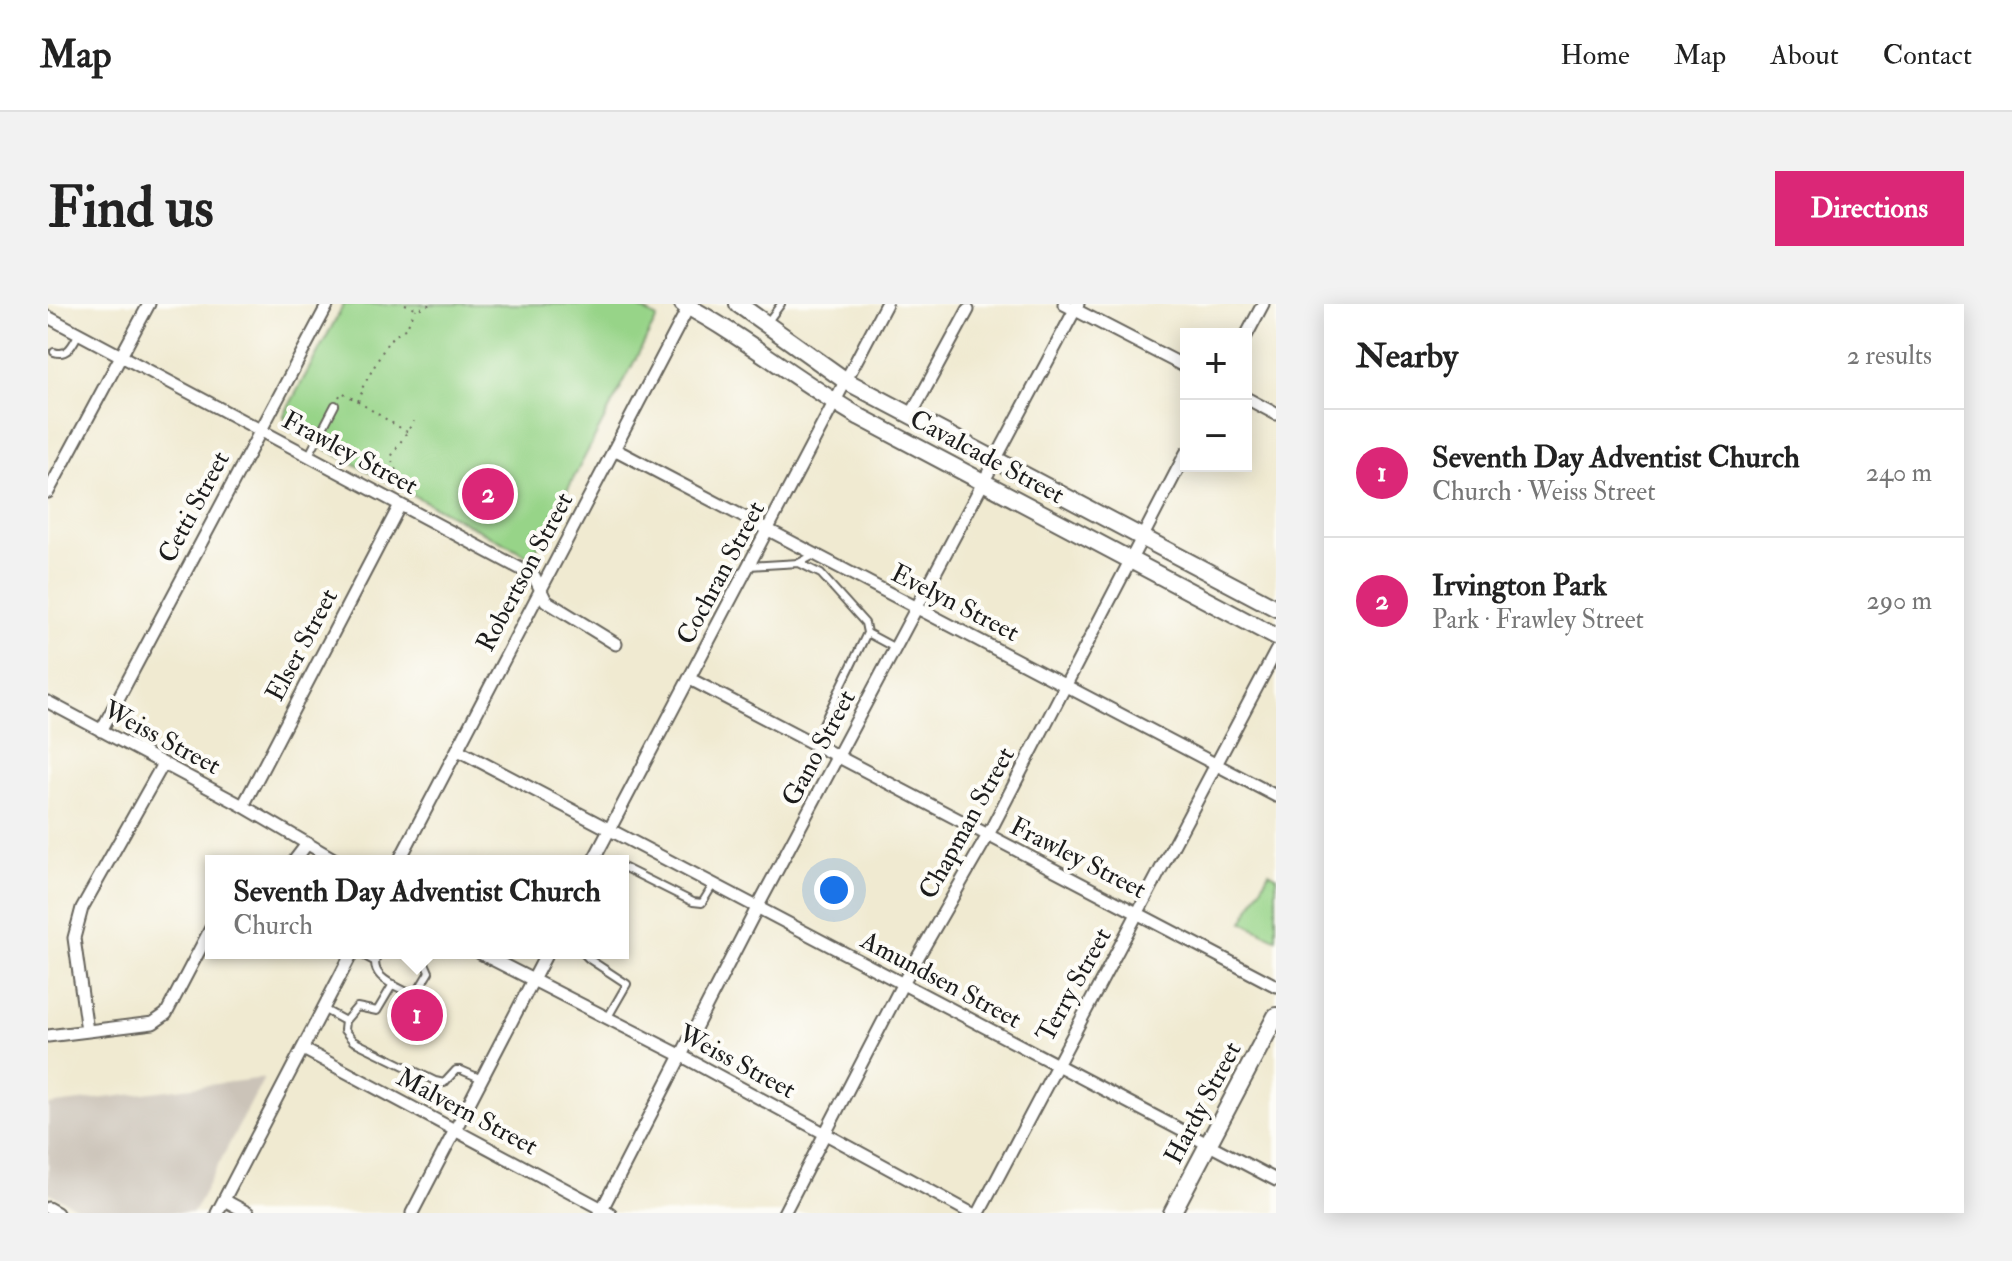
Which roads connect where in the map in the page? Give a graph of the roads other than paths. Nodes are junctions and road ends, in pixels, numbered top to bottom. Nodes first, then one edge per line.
1 (149, 304) edge
2 (328, 304) edge
3 (738, 304) edge
4 (781, 304) edge
5 (886, 304) edge
6 (1263, 304) edge
7 (687, 305) edge
8 (1072, 306) edge
9 (968, 310) dead end
10 (48, 317) edge
11 (766, 324) junction
12 (1250, 328) edge
13 (79, 333) junction
14 (54, 352) dead end
15 (121, 355) junction
16 (1180, 364) edge
17 (846, 381) junction
18 (1250, 400) edge
19 (835, 403) junction
20 (335, 405) road end
21 (1276, 414) edge
22 (911, 415) junction
23 (259, 429) junction
24 (614, 449) junction
25 (308, 456) junction
26 (996, 460) junction
27 (1180, 465) edge
28 (984, 482) junction
29 (48, 492) edge
30 (400, 505) junction
31 (768, 531) junction
32 (1143, 537) junction
33 (814, 555) junction
34 (1131, 560) junction
35 (799, 563) junction
36 (749, 566) junction
37 (540, 589) junction
38 (917, 608) junction
39 (1276, 608) edge
40 (867, 633) junction
41 (1276, 637) edge
42 (616, 644) dead end
43 (896, 649) junction
44 (1276, 651) edge
45 (690, 679) junction
46 (1066, 685) junction
47 (48, 702) edge
48 (101, 731) junction
49 (813, 744) junction
50 (458, 750) junction
51 (839, 758) junction
52 (163, 764) junction
53 (1216, 765) junction
54 (1276, 796) edge
55 (243, 806) junction
56 (609, 829) junction
57 (987, 837) junction
58 (307, 844) junction
59 (299, 855) edge
60 (326, 855) edge
61 (402, 855) edge
62 (596, 855) edge
63 (629, 870) edge
64 (714, 883) junction
65 (758, 906) junction
66 (1138, 913) junction
67 (205, 939) edge
68 (349, 959) edge
69 (370, 959) edge
70 (417, 959) edge
71 (492, 959) edge
72 (544, 959) edge
73 (589, 959) edge
74 (374, 961) joint
75 (533, 980) junction
76 (903, 983) junction
77 (393, 984) junction
78 (1276, 986) edge
79 (323, 1009) junction
80 (1276, 1016) edge
81 (607, 1018) junction
82 (345, 1021) junction
83 (87, 1031) junction
84 (48, 1036) edge
85 (303, 1049) junction
86 (682, 1056) junction
87 (1055, 1066) junction
88 (482, 1079) junction
89 (455, 1131) junction
90 (824, 1134) junction
91 (1208, 1145) junction
92 (1276, 1180) edge
93 (224, 1200) junction
94 (48, 1208) edge
95 (604, 1212) edge
96 (57, 1213) edge
97 (217, 1213) edge
98 (248, 1213) edge
99 (412, 1213) edge
100 (784, 1213) edge
101 (971, 1213) edge
102 (979, 1213) edge
103 (1172, 1213) edge

1 - 15 street
2 - 23 street, Cetti Street
3 - 11 main road, Cavalcade Street
4 - 11 lane
5 - 17 street, Cochran Street
6 - 12 street
7 - 19 main road, Cavalcade Street
7 - 24 street, Robertson Street
8 - 16 street
8 - 26 street, Gano Street
9 - 22 street
10 - 13 street, Frawley Street
11 - 17 main road, Cavalcade Street
13 - 14 lane
13 - 15 street, Frawley Street
15 - 23 street, Frawley Street
15 - 29 street
17 - 19 street, Cochran Street
17 - 22 main road, Cavalcade Street
18 - 21 street
19 - 28 main road, Cavalcade Street
19 - 31 street, Cochran Street
20 - 25 lane
22 - 26 main road, Cavalcade Street
23 - 25 street, Frawley Street
23 - 48 street, Cetti Street
24 - 31 street, Evelyn Street
24 - 37 street, Robertson Street
25 - 30 street, Frawley Street
26 - 28 street, Gano Street
26 - 32 main road, Cavalcade Street
27 - 32 street, Chapman Street
28 - 34 main road, Cavalcade Street
28 - 38 street, Gano Street
30 - 37 street, Frawley Street
30 - 55 street, Elser Street
31 - 33 street, Evelyn Street
31 - 36 street, Cochran Street
32 - 34 street, Chapman Street
32 - 39 main road, Cavalcade Street
33 - 35 lane
33 - 38 street, Evelyn Street
34 - 41 main road, Cavalcade Street
34 - 46 street, Chapman Street
35 - 36 lane
35 - 40 lane
36 - 45 street, Cochran Street
37 - 42 street, Frawley Street
37 - 50 street, Robertson Street
38 - 43 street, Gano Street
38 - 46 street, Evelyn Street
40 - 43 lane
40 - 49 lane
43 - 51 street, Gano Street
44 - 53 street, Terry Street
45 - 49 street, Frawley Street
45 - 56 street, Cochran Street
46 - 53 street, Evelyn Street
46 - 57 street, Chapman Street
47 - 48 street, Weiss Street
48 - 52 street, Weiss Street
49 - 51 street, Frawley Street
50 - 56 street, Amundsen Street
50 - 61 street, Robertson Street
51 - 57 street, Frawley Street
51 - 65 street, Gano Street
52 - 55 street, Weiss Street
52 - 83 street
53 - 54 street, Evelyn Street
53 - 66 street, Terry Street
55 - 58 street, Weiss Street
56 - 62 street, Cochran Street
56 - 64 street, Amundsen Street
57 - 66 street, Frawley Street
57 - 76 street, Chapman Street
58 - 59 street
58 - 60 street, Weiss Street
63 - 64 lane
64 - 65 street, Amundsen Street
65 - 76 street, Amundsen Street
65 - 86 street, Gano Street
66 - 78 street, Frawley Street
66 - 87 street, Terry Street
67 - 83 street
68 - 79 street
69 - 74 lane
70 - 77 lane
71 - 75 street, Weiss Street
72 - 75 street
73 - 81 lane
74 - 77 lane
75 - 81 street, Weiss Street
75 - 88 street
76 - 87 street, Amundsen Street
76 - 90 street, Chapman Street
77 - 82 lane
79 - 82 lane
79 - 85 street
80 - 91 main road, Hardy Street
81 - 86 street, Weiss Street
82 - 88 lane
83 - 84 street
85 - 89 street, Malvern Street
85 - 93 street
86 - 90 street, Weiss Street
86 - 95 street, Gano Street
87 - 91 street, Amundsen Street
87 - 102 street, Terry Street
88 - 89 street
89 - 95 street, Malvern Street
89 - 99 street
90 - 100 street, Chapman Street
90 - 101 street, Weiss Street
91 - 92 street, Amundsen Street
91 - 103 main road, Hardy Street
93 - 97 street
93 - 98 street
94 - 96 street

